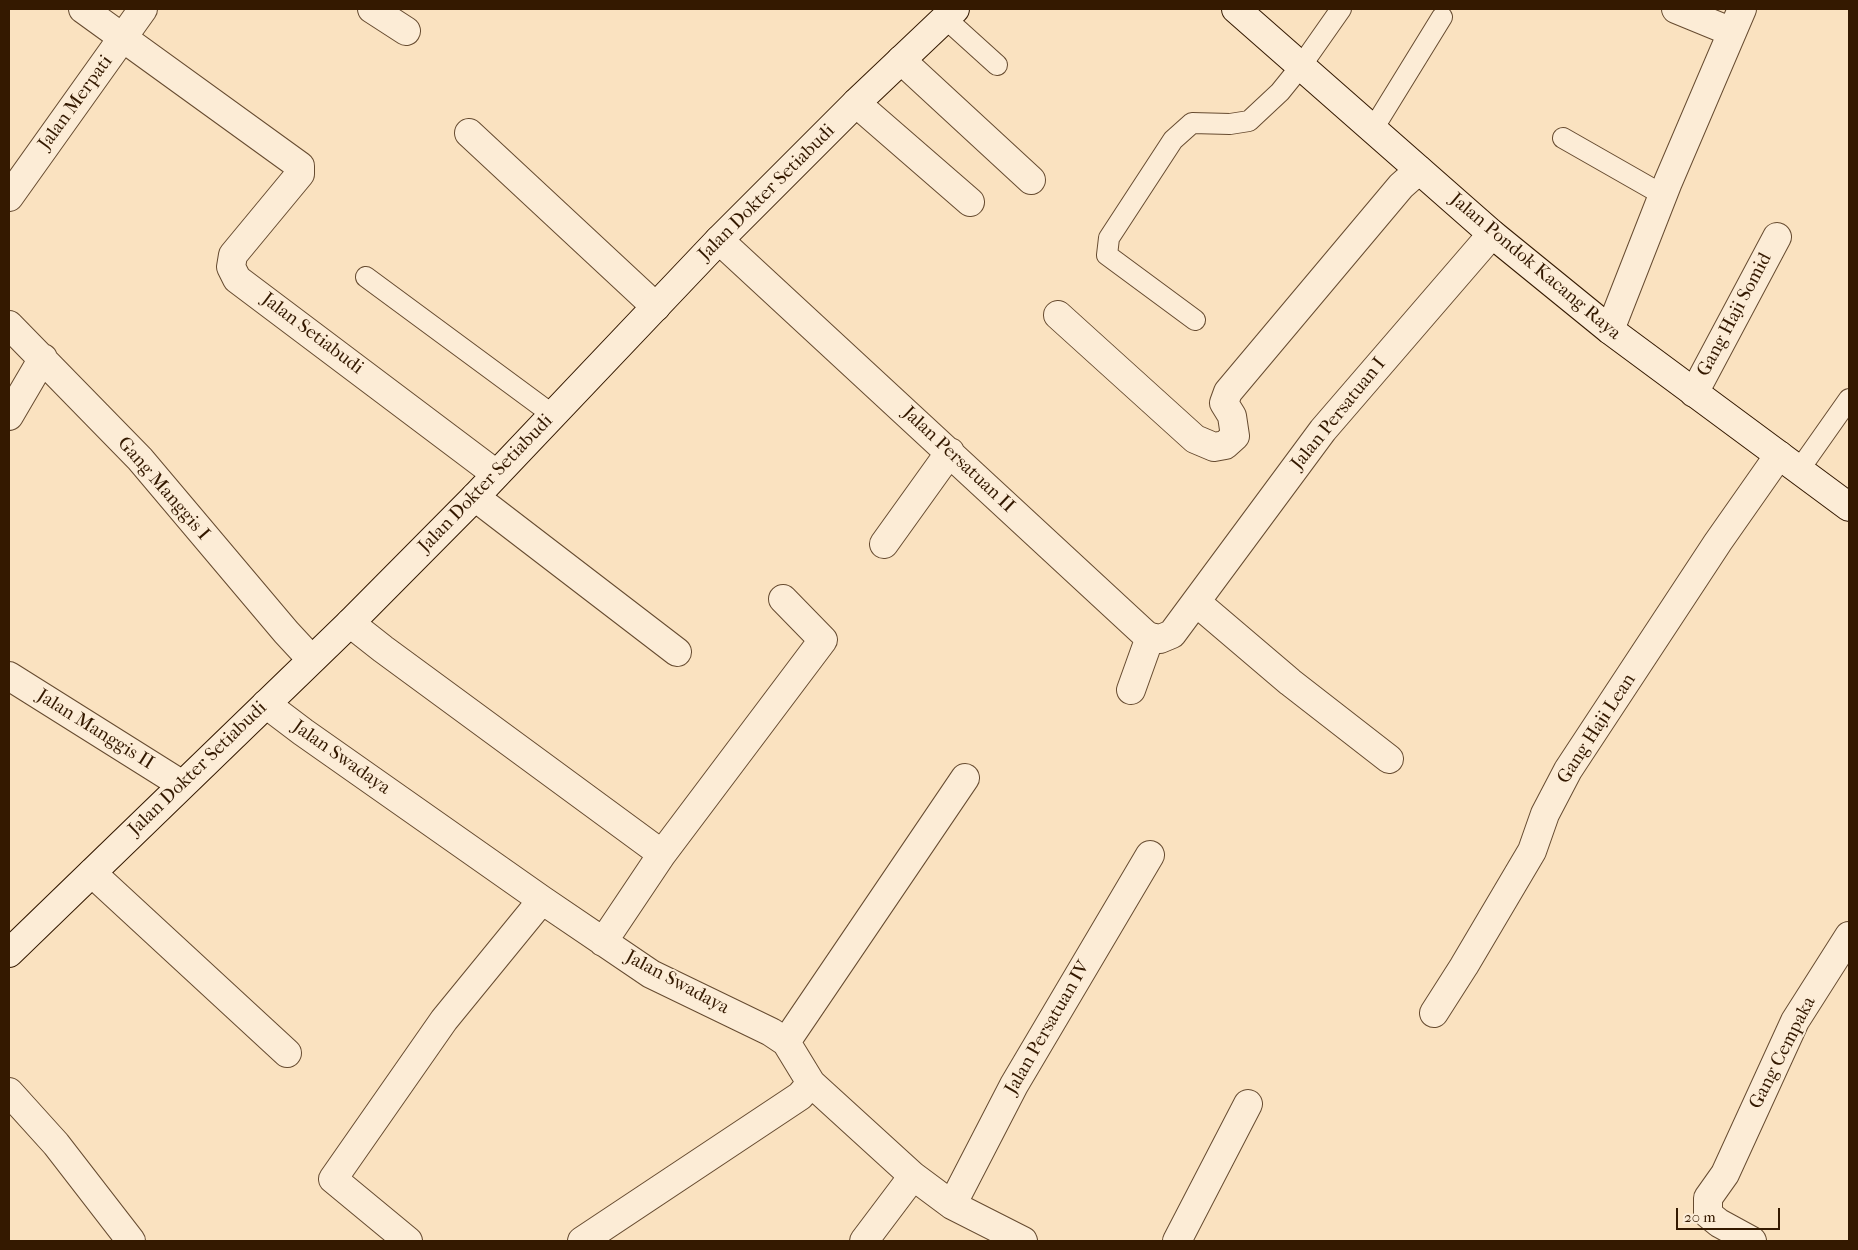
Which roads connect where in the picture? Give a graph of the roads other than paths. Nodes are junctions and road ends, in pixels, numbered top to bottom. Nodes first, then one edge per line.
1 (83, 9) edge
2 (143, 9) edge
3 (372, 9) edge
4 (1236, 9) edge
5 (1341, 9) edge
6 (1676, 9) edge
7 (950, 14) edge
8 (1442, 17) dead end
9 (1737, 20) edge
10 (406, 31) dead end
11 (122, 38) junction
12 (902, 60) junction
13 (997, 65) dead end
14 (1301, 66) junction
15 (856, 103) junction
16 (1373, 129) junction
17 (469, 133) dead end
18 (1563, 138) dead end
19 (1419, 170) junction
20 (1031, 180) dead end
21 (1663, 195) junction
22 (9, 197) edge
23 (970, 202) dead end
24 (1492, 234) junction
25 (1777, 237) dead end
26 (719, 240) junction
27 (366, 277) dead end
28 (656, 307) junction
29 (1058, 315) dead end
30 (1196, 320) dead end
31 (9, 325) edge
32 (1610, 330) junction
33 (43, 358) junction
34 (1694, 393) junction
35 (1849, 398) edge
36 (9, 416) edge
37 (553, 416) junction
38 (950, 452) junction
39 (1789, 462) junction
40 (496, 474) junction
41 (475, 497) junction
42 (1849, 507) edge
43 (884, 544) dead end
44 (783, 599) dead end
45 (1196, 602) junction
46 (350, 623) junction
47 (1150, 638) junction
48 (677, 652) dead end
49 (311, 659) junction
50 (9, 676) edge
51 (1131, 690) dead end
52 (266, 704) junction
53 (1389, 759) dead end
54 (965, 778) dead end
55 (181, 784) junction
56 (662, 854) junction
57 (1150, 855) dead end
58 (92, 873) junction
59 (542, 900) junction
60 (1849, 936) edge
61 (603, 942) junction
62 (9, 953) edge
63 (1434, 1013) dead end
64 (786, 1042) junction
65 (287, 1053) dead end
66 (811, 1083) junction
67 (9, 1092) edge
68 (1248, 1104) dead end
69 (913, 1176) junction
70 (952, 1205) junction
71 (131, 1241) edge
72 (408, 1241) edge
73 (582, 1241) edge
74 (864, 1241) edge
75 (1023, 1241) edge
76 (1177, 1241) edge
77 (1752, 1241) edge

1 - 11 street
2 - 11 street, Jalan Merpati
3 - 10 street
4 - 14 street, Jalan Pondok Kacang Raya
5 - 14 lane
6 - 9 street
7 - 12 street, Jalan Dokter Setiabudi
7 - 13 lane
8 - 16 lane
9 - 21 street
11 - 22 street, Jalan Merpati
11 - 40 street, Jalan Setiabudi
12 - 15 street, Jalan Dokter Setiabudi
12 - 20 street
14 - 16 street, Jalan Pondok Kacang Raya
14 - 30 lane
15 - 23 street
15 - 26 street, Jalan Dokter Setiabudi
16 - 19 street, Jalan Pondok Kacang Raya
17 - 28 street
18 - 21 lane
19 - 24 street, Jalan Pondok Kacang Raya
19 - 29 street
21 - 32 street
24 - 32 street, Jalan Pondok Kacang Raya
24 - 45 street, Jalan Persatuan I
25 - 34 street, Gang Haji Somid
26 - 28 street, Jalan Dokter Setiabudi
26 - 38 street, Jalan Persatuan II
27 - 37 lane
28 - 37 street, Jalan Dokter Setiabudi
31 - 33 street, Gang Manggis I
32 - 34 street, Jalan Pondok Kacang Raya
33 - 36 street
33 - 49 street, Gang Manggis I
34 - 39 street, Jalan Pondok Kacang Raya
35 - 39 lane
37 - 40 street, Jalan Dokter Setiabudi
38 - 43 street
38 - 47 street, Jalan Persatuan II
39 - 42 street, Jalan Pondok Kacang Raya
39 - 63 street, Gang Haji Lean
40 - 41 street, Jalan Dokter Setiabudi
41 - 46 street, Jalan Dokter Setiabudi
41 - 48 street
44 - 56 street
45 - 47 street
45 - 53 street
46 - 49 street, Jalan Dokter Setiabudi
46 - 56 street
47 - 51 street
49 - 52 street, Jalan Dokter Setiabudi
50 - 55 street, Jalan Manggis II
52 - 55 street, Jalan Dokter Setiabudi
52 - 59 street, Jalan Swadaya
54 - 64 street
55 - 58 street, Jalan Dokter Setiabudi
56 - 61 street
57 - 70 street, Jalan Persatuan IV
58 - 62 street, Jalan Dokter Setiabudi
58 - 65 street
59 - 61 street, Jalan Swadaya
59 - 72 street
60 - 77 street, Gang Cempaka
61 - 64 street, Jalan Swadaya
64 - 66 street, Jalan Swadaya
66 - 69 street, Jalan Swadaya
66 - 73 street
67 - 71 street
68 - 76 street
69 - 70 street, Jalan Swadaya
69 - 74 street
70 - 75 street, Jalan Swadaya

